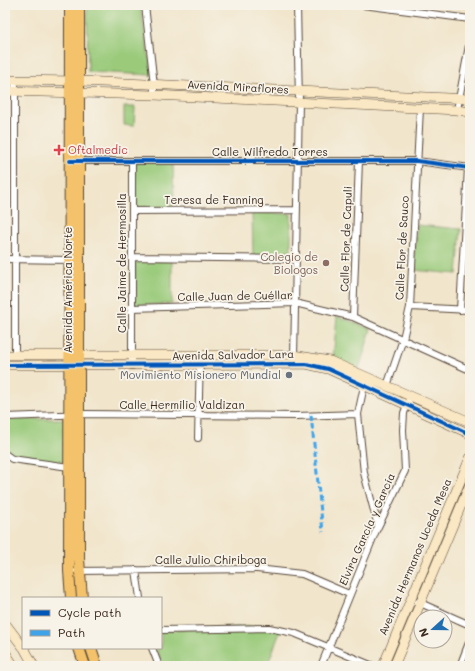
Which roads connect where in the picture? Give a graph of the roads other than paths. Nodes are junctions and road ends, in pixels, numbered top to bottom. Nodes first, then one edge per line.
1 (70, 5) edge
2 (79, 5) edge
3 (145, 5) edge
4 (297, 5) edge
5 (363, 5) edge
6 (470, 19) edge
7 (470, 40) edge
8 (5, 80) edge
9 (15, 80) junction
10 (75, 81) junction
11 (154, 85) junction
12 (5, 91) edge
13 (15, 91) junction
14 (299, 91) junction
15 (75, 92) junction
16 (154, 95) junction
17 (458, 97) junction
18 (470, 99) edge
19 (299, 102) junction
20 (420, 108) junction
21 (456, 110) junction
22 (470, 112) edge
23 (417, 160) junction
24 (75, 161) junction
25 (132, 161) junction
26 (298, 161) junction
27 (359, 161) junction
28 (469, 168) edge
29 (297, 210) junction
30 (132, 211) junction
31 (132, 257) junction
32 (5, 259) edge
33 (16, 259) junction
34 (296, 259) junction
35 (70, 260) junction
36 (295, 303) junction
37 (410, 307) junction
38 (132, 308) junction
39 (460, 310) junction
40 (470, 310) edge
41 (353, 317) junction
42 (403, 339) junction
43 (132, 354) junction
44 (200, 354) junction
45 (5, 355) edge
46 (15, 355) junction
47 (294, 359) junction
48 (75, 361) junction
49 (5, 365) edge
50 (199, 365) junction
51 (132, 366) junction
52 (470, 370) edge
53 (364, 386) junction
54 (387, 386) junction
55 (408, 401) junction
56 (199, 414) junction
57 (358, 414) junction
58 (80, 415) junction
59 (69, 416) junction
60 (5, 417) edge
61 (470, 422) edge
62 (470, 434) edge
63 (198, 438) dead end
64 (5, 454) edge
65 (470, 458) edge
66 (69, 466) junction
67 (470, 484) edge
68 (450, 506) junction
69 (459, 510) junction
70 (378, 526) junction
71 (136, 570) junction
72 (74, 571) junction
73 (349, 594) junction
74 (71, 597) edge
75 (82, 597) edge
76 (140, 597) edge
77 (415, 601) junction
78 (5, 623) edge
79 (470, 625) edge
80 (162, 630) edge
81 (470, 640) edge
82 (22, 646) edge
83 (328, 648) junction
84 (24, 649) edge
85 (79, 649) edge
86 (91, 649) edge
87 (152, 649) edge
88 (5, 652) edge
89 (14, 666) edge
90 (34, 666) edge
91 (85, 666) edge
92 (97, 666) edge
93 (159, 666) edge
94 (320, 666) edge
95 (373, 666) edge
96 (382, 666) edge
97 (394, 666) edge
98 (460, 666) edge

1 - 10 main road, Avenida América Norte
2 - 10 main road, Avenida América Norte
3 - 11 street
4 - 14 street
5 - 6 street
7 - 17 street
8 - 9 street, Avenida Miraflores
9 - 10 street, Avenida Miraflores
9 - 13 street
10 - 11 street, Avenida Miraflores
10 - 15 main road, Avenida América Norte
11 - 14 street, Avenida Miraflores
11 - 16 street
12 - 13 street, Avenida Miraflores
13 - 15 street, Avenida Miraflores
13 - 33 street
14 - 17 street, Avenida Miraflores
14 - 19 street
15 - 16 street, Avenida Miraflores
15 - 24 main road, Avenida América Norte
16 - 19 street, Avenida Miraflores
17 - 18 street, Avenida Miraflores
17 - 21 street
19 - 20 street, Avenida Miraflores
19 - 26 street
20 - 21 street, Avenida Miraflores
20 - 23 street, Calle Flor de Sauco
21 - 22 street, Avenida Miraflores
23 - 27 street, Calle Wilfredo Torres
23 - 28 street, Calle Wilfredo Torres
23 - 37 street, Calle Flor de Sauco
24 - 25 street, Calle Wilfredo Torres
24 - 35 main road, Avenida América Norte
24 - 48 main road, Avenida América Norte
25 - 26 street, Calle Wilfredo Torres
25 - 30 street, Calle Jaime de Hermosilla
26 - 27 street, Calle Wilfredo Torres
26 - 29 street
27 - 41 street, Calle Flor de Capuli
28 - 39 street
29 - 30 street, Teresa de Fanning
29 - 34 street
30 - 31 street, Calle Jaime de Hermosilla
31 - 34 street
31 - 38 street, Calle Jaime de Hermosilla
32 - 33 street
33 - 35 street
33 - 46 street
34 - 36 street
35 - 48 main road, Avenida América Norte
36 - 38 street, Calle Juan de Cuéllar
36 - 41 street, Calle Juan de Cuéllar
36 - 47 street
37 - 39 street
37 - 42 street, Calle Flor de Sauco
38 - 43 street, Calle Jaime de Hermosilla
39 - 40 street
41 - 42 street, Calle Juan de Cuéllar
42 - 52 street, Calle Juan de Cuéllar
42 - 54 street, Calle Flor de Sauco
43 - 44 street, Avenida Salvador Lara
43 - 48 street, Avenida Salvador Lara
43 - 51 street, Calle Jaime de Hermosilla
44 - 47 street, Avenida Salvador Lara
44 - 50 street
45 - 46 street, Avenida Salvador Lara
46 - 48 street, Avenida Salvador Lara
47 - 50 street, Avenida Salvador Lara
47 - 53 street, Avenida Salvador Lara
47 - 54 street, Avenida Salvador Lara
48 - 49 street, Avenida Salvador Lara
48 - 51 street, Avenida Salvador Lara
48 - 58 main road, Avenida América Norte
48 - 59 main road, Avenida América Norte
50 - 51 street, Avenida Salvador Lara
50 - 56 street
53 - 55 street, Avenida Salvador Lara
53 - 57 street
54 - 55 street, Avenida Salvador Lara
55 - 61 street, Avenida Salvador Lara
55 - 62 street, Avenida Salvador Lara
55 - 70 street, Elvira García y García
56 - 57 street, Calle Hermilio Valdizan
56 - 58 street, Calle Hermilio Valdizan
56 - 63 street
57 - 70 street
58 - 59 street, Calle Hermilio Valdizan
58 - 72 main road, Avenida América Norte
59 - 60 street, Calle Hermilio Valdizan
59 - 66 main road, Avenida América Norte
64 - 66 street
65 - 68 street, Avenida Hermanos Uceda Mesa
66 - 72 main road, Avenida América Norte
67 - 69 street, Avenida Hermanos Uceda Mesa
68 - 69 street
68 - 77 street, Avenida Hermanos Uceda Mesa
69 - 77 street, Avenida Hermanos Uceda Mesa
70 - 73 street, Elvira García y García
71 - 72 street, Calle Julio Chiriboga
71 - 73 street, Calle Julio Chiriboga
71 - 76 street
72 - 74 main road, Avenida América Norte
72 - 75 main road, Avenida América Norte
73 - 83 street, Elvira García y García
77 - 79 street
77 - 96 street, Avenida Hermanos Uceda Mesa
77 - 97 street, Avenida Hermanos Uceda Mesa
78 - 82 street
80 - 83 street
81 - 98 street
83 - 94 street, Elvira García y García
83 - 95 street
84 - 90 street
85 - 91 main road
86 - 92 main road
87 - 93 street
88 - 89 street

